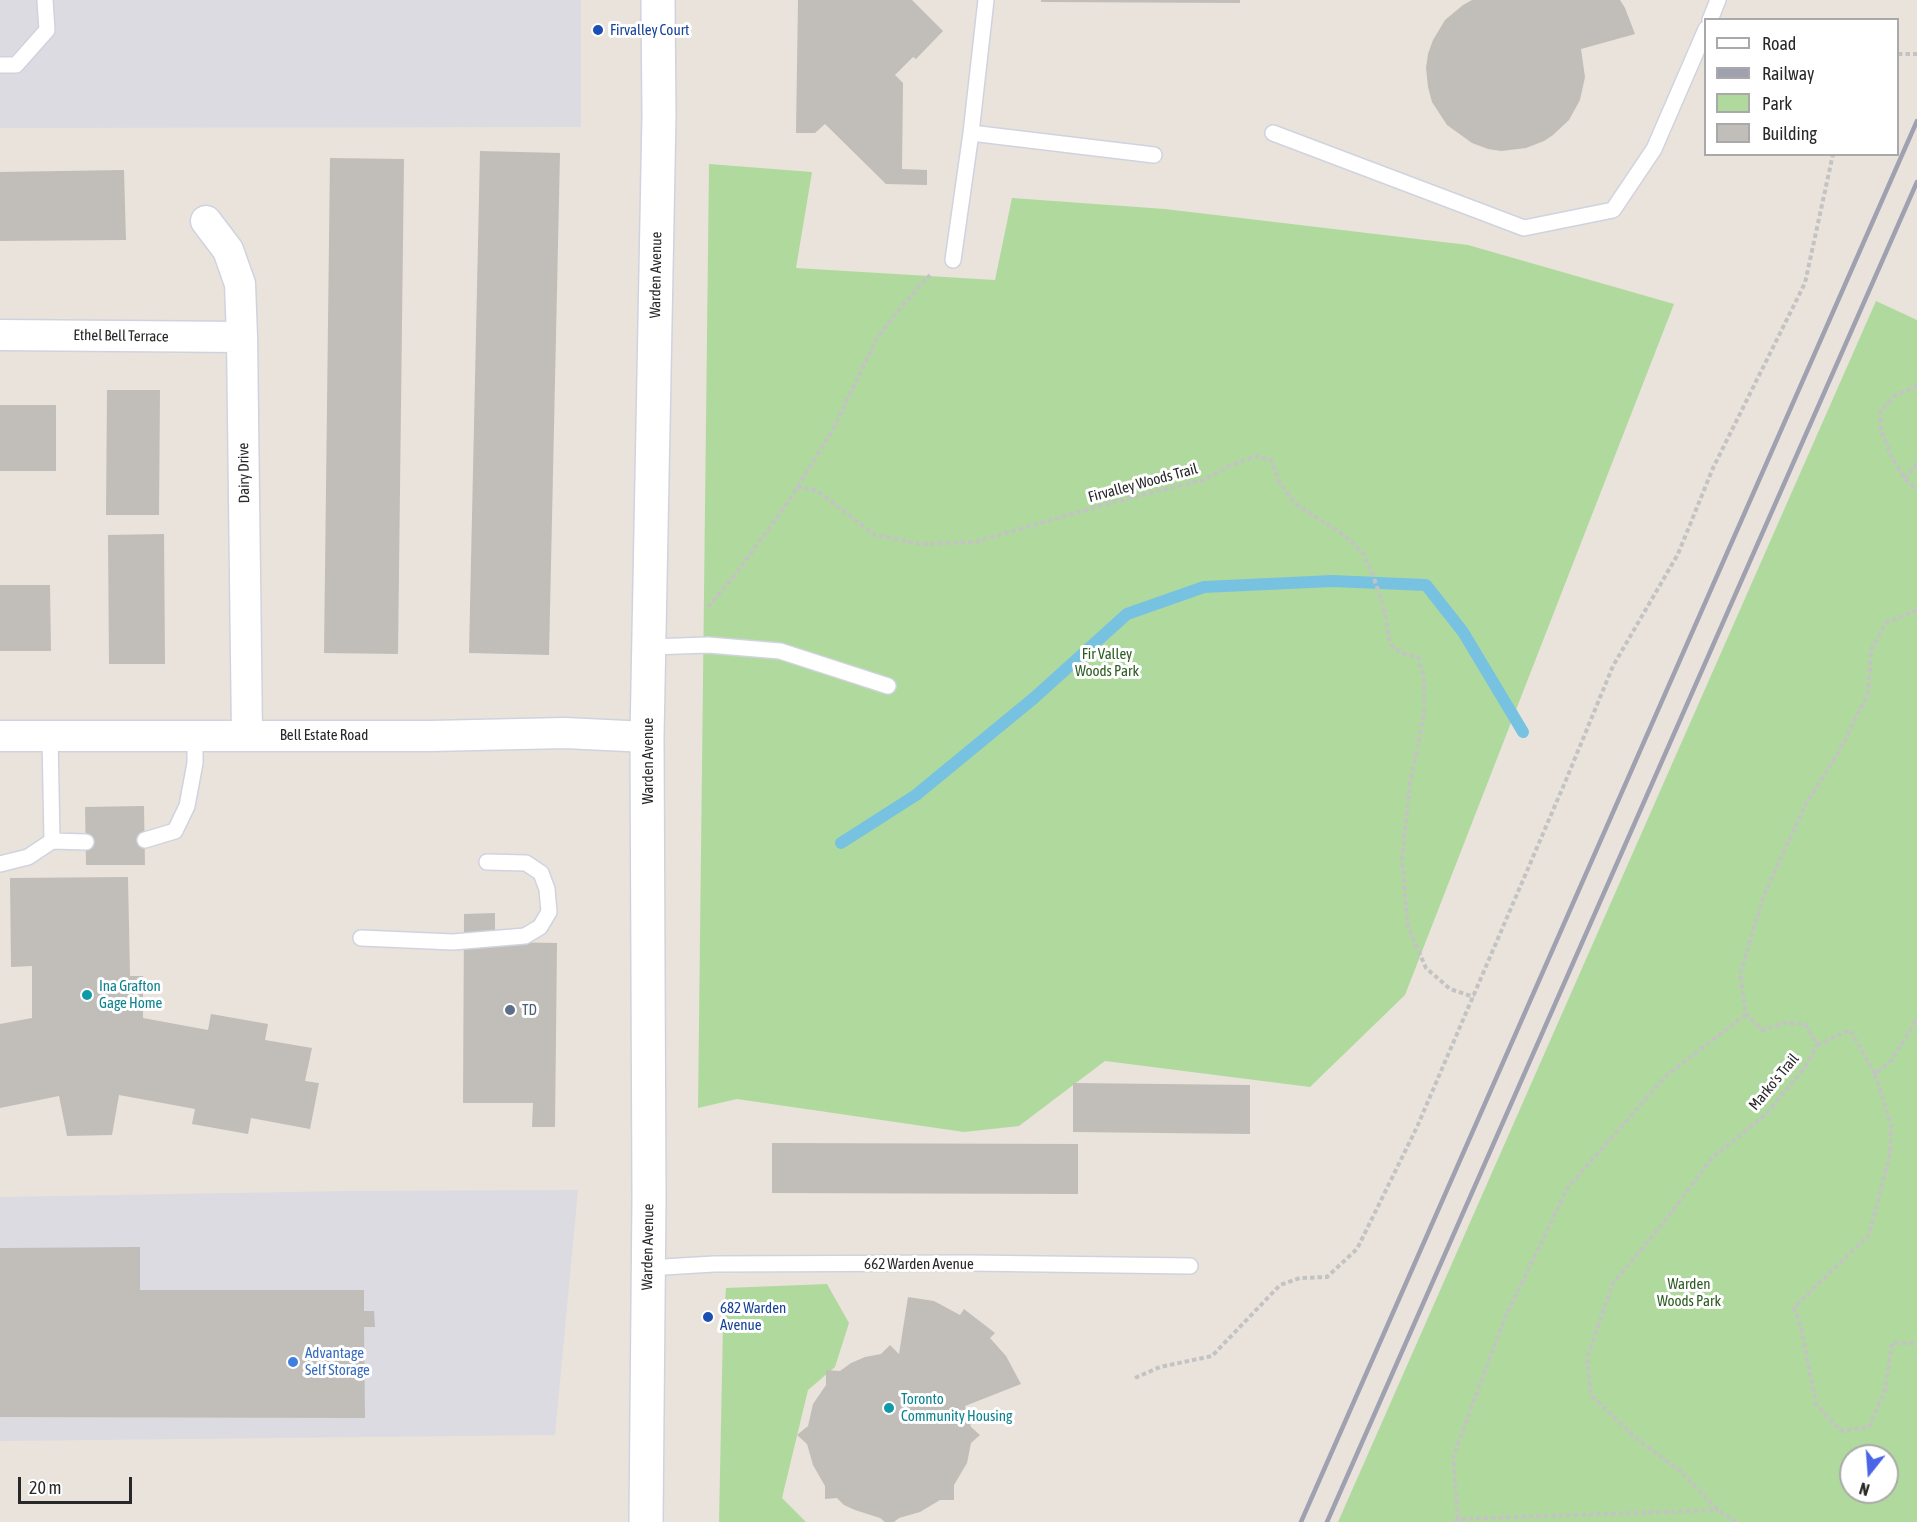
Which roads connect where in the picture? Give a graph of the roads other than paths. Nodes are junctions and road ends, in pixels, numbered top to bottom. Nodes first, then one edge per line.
1 (45, 0) edge
2 (658, 0) edge
3 (986, 0) edge
4 (1718, 0) edge
5 (1711, 18) edge
6 (1704, 34) edge
7 (0, 65) edge
8 (971, 133) junction
9 (1273, 133) dead end
10 (1154, 155) dead end
11 (206, 221) dead end
12 (953, 260) road end
13 (0, 335) edge
14 (242, 337) junction
15 (650, 647) junction
16 (888, 686) dead end
17 (195, 735) junction
18 (247, 735) junction
19 (0, 736) edge
20 (50, 736) junction
21 (647, 737) junction
22 (145, 840) dead end
23 (52, 841) junction
24 (86, 842) dead end
25 (487, 862) dead end
26 (0, 864) edge
27 (361, 938) dead end
28 (1190, 1266) dead end
29 (648, 1268) junction
30 (646, 1522) edge

1 - 7 lane
2 - 15 main road, Warden Avenue
3 - 8 lane
4 - 5 lane
6 - 9 lane
8 - 10 lane
8 - 12 lane
11 - 14 street, Dairy Drive
13 - 14 street, Ethel Bell Terrace
14 - 18 street, Dairy Drive
15 - 16 lane
15 - 21 main road, Warden Avenue
17 - 18 street, Bell Estate Road
17 - 20 street, Bell Estate Road
17 - 22 lane
18 - 21 street, Bell Estate Road
19 - 20 street, Bell Estate Road
20 - 23 lane
21 - 29 main road, Warden Avenue
23 - 24 lane
23 - 26 lane
25 - 27 lane
28 - 29 lane, 662 Warden Avenue
29 - 30 main road, Warden Avenue

